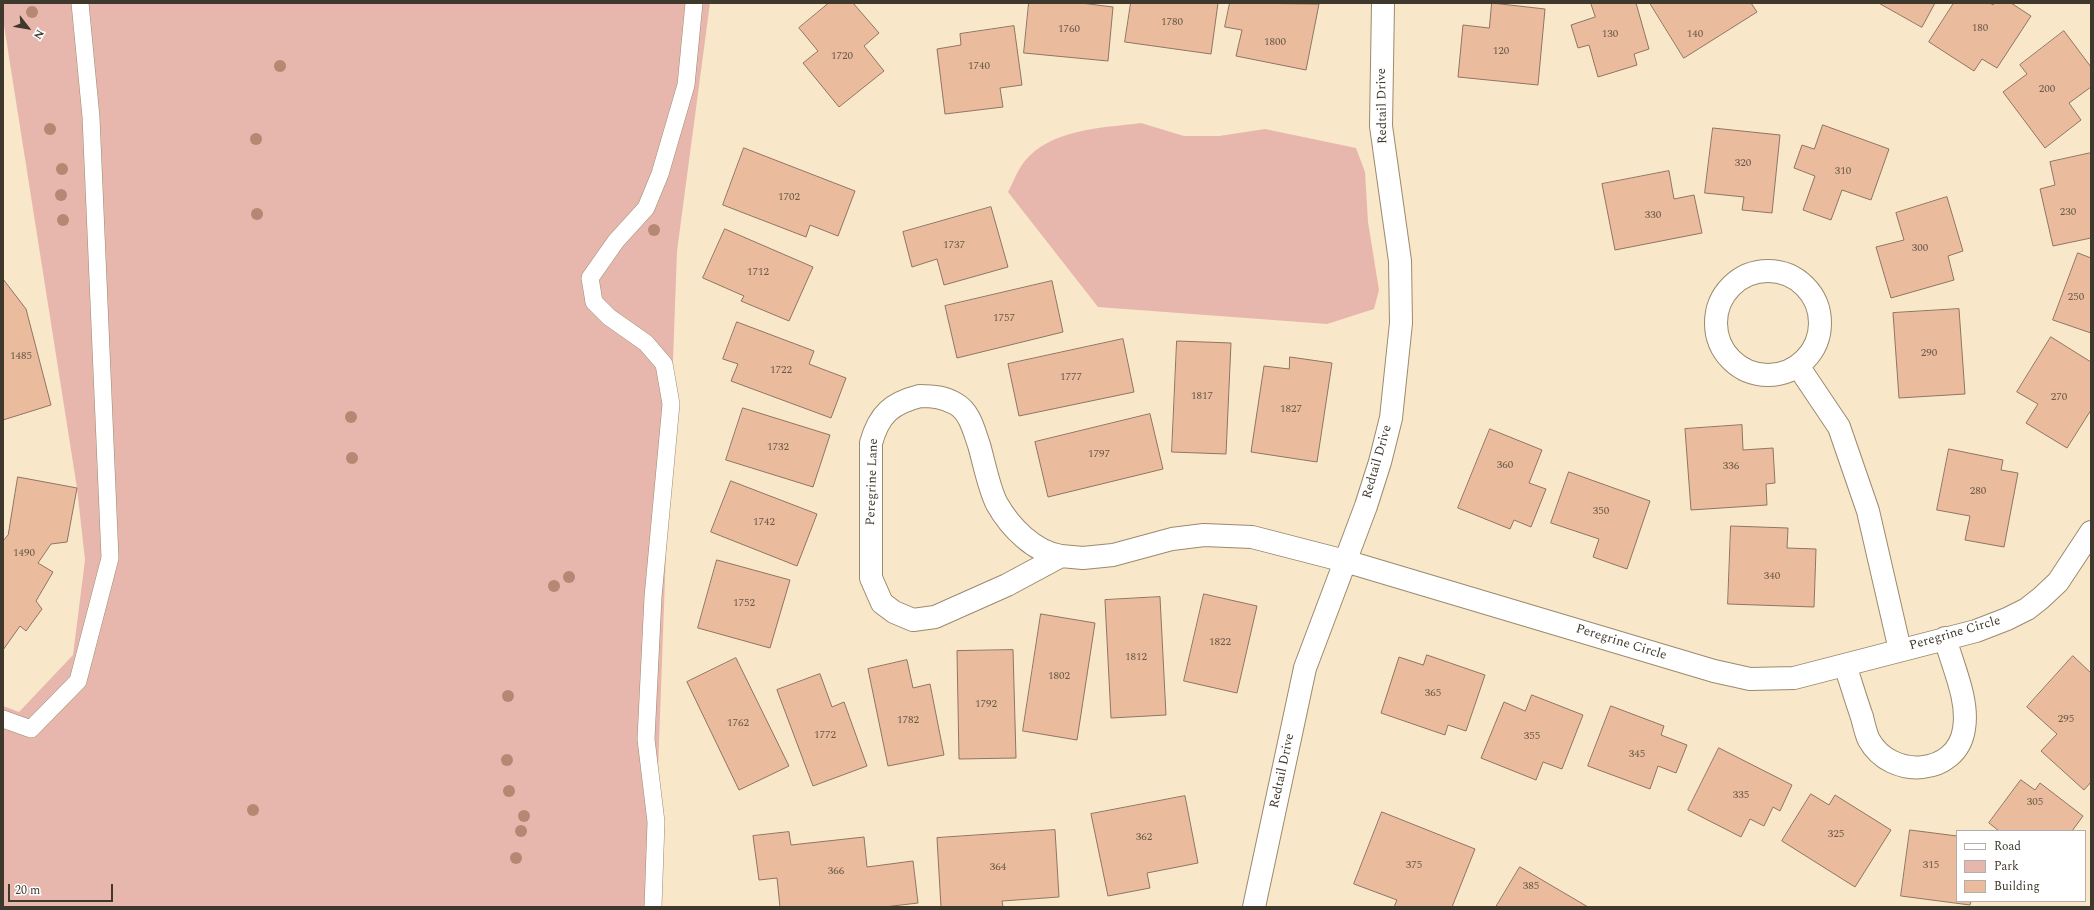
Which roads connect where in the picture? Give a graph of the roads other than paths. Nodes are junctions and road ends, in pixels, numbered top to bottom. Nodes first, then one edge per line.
1 (80, 3) edge
2 (694, 3) edge
3 (1383, 3) edge
4 (1798, 366) junction
5 (2091, 532) edge
6 (1061, 556) junction
7 (1345, 561) junction
8 (1945, 638) junction
9 (1900, 650) junction
10 (1845, 665) junction
11 (3, 719) edge
12 (653, 907) edge
13 (1254, 907) edge

1 - 11 lane
2 - 12 lane
3 - 7 street, Redtail Drive
4 - 4 street
4 - 9 street, Peregrine Circle
5 - 8 street, Peregrine Circle
6 - 6 street, Peregrine Lane
6 - 7 street, Peregrine Lane
7 - 10 street, Peregrine Circle
7 - 13 street, Redtail Drive
8 - 9 street, Peregrine Circle
8 - 10 street
9 - 10 street, Peregrine Circle

